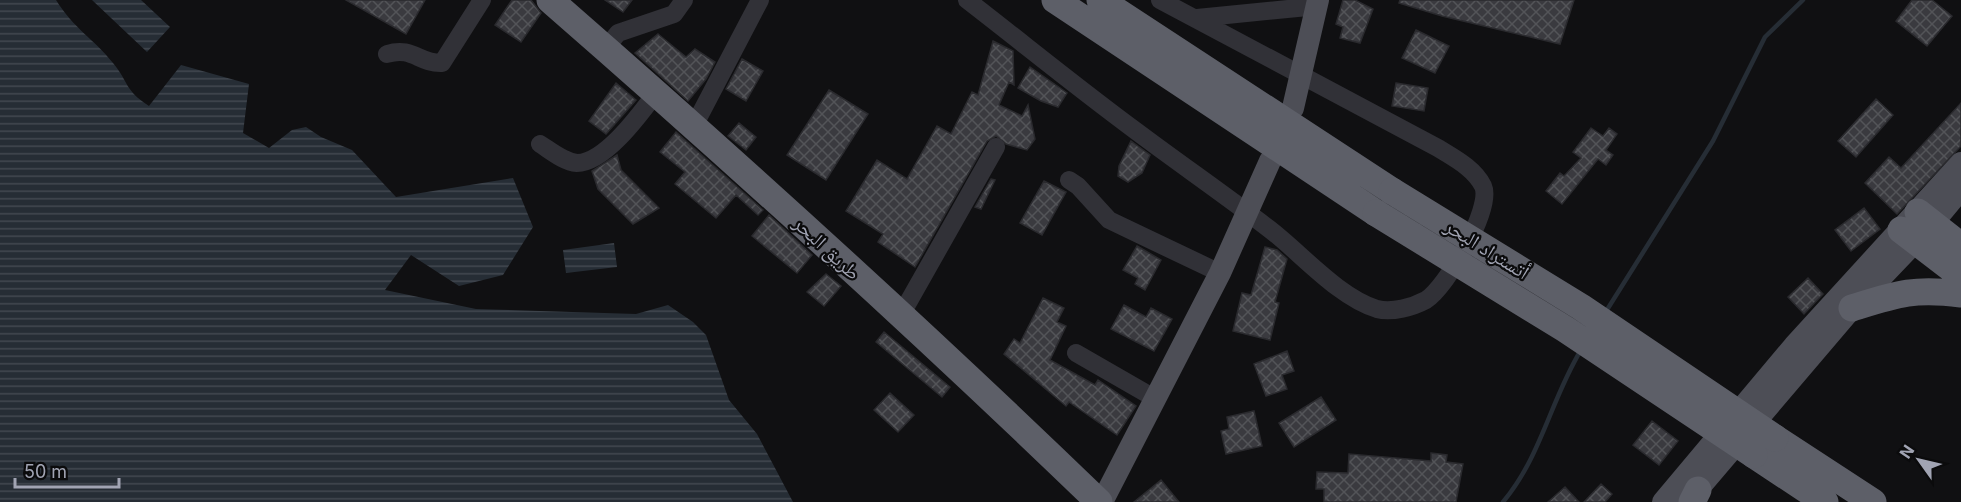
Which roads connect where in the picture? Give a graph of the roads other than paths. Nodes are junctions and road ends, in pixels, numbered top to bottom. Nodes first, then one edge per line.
1 (482, 0) edge
2 (550, 0) edge
3 (684, 0) edge
4 (760, 0) edge
5 (967, 0) edge
6 (1056, 0) edge
7 (1100, 0) edge
8 (1160, 0) edge
9 (1318, 3) edge
10 (1197, 18) junction
11 (606, 48) junction
12 (387, 54) dead end
13 (1302, 74) junction
14 (656, 93) junction
15 (1293, 108) dead end
16 (694, 126) junction
17 (540, 144) dead end
18 (996, 147) dead end
19 (1270, 161) dead end
20 (1961, 163) edge
21 (1069, 180) dead end
22 (1961, 189) edge
23 (1247, 212) junction
24 (1917, 227) junction
25 (1961, 246) edge
26 (1220, 273) junction
27 (1961, 276) edge
28 (1961, 294) edge
29 (1852, 308) junction
30 (901, 315) junction
31 (1076, 353) dead end
32 (1156, 399) junction
33 (1762, 460) junction
34 (1692, 498) edge
35 (1101, 502) edge
36 (1664, 502) edge
37 (1798, 502) edge
38 (1825, 502) edge
39 (1873, 502) edge

1 - 12 street
2 - 11 highway, طريق البحر
3 - 11 street
4 - 16 street
5 - 23 street
6 - 33 highway, أتستراد البحر, bridge
7 - 39 highway, أتستراد البحر, bridge
8 - 10 street
9 - 10 street
9 - 13 main road
10 - 13 street
11 - 14 highway, طريق البحر
13 - 15 main road
13 - 23 street
14 - 16 highway, طريق البحر
14 - 17 street
16 - 30 highway, طريق البحر
18 - 30 street
19 - 23 main road
20 - 24 main road
21 - 26 street
22 - 24 main road
23 - 26 main road
24 - 25 highway
24 - 27 highway
24 - 29 main road
24 - 36 main road
26 - 32 main road
28 - 29 highway
29 - 34 main road
30 - 35 highway, طريق البحر
31 - 32 street
32 - 35 main road
33 - 37 highway
33 - 38 highway, أتستراد البحر

